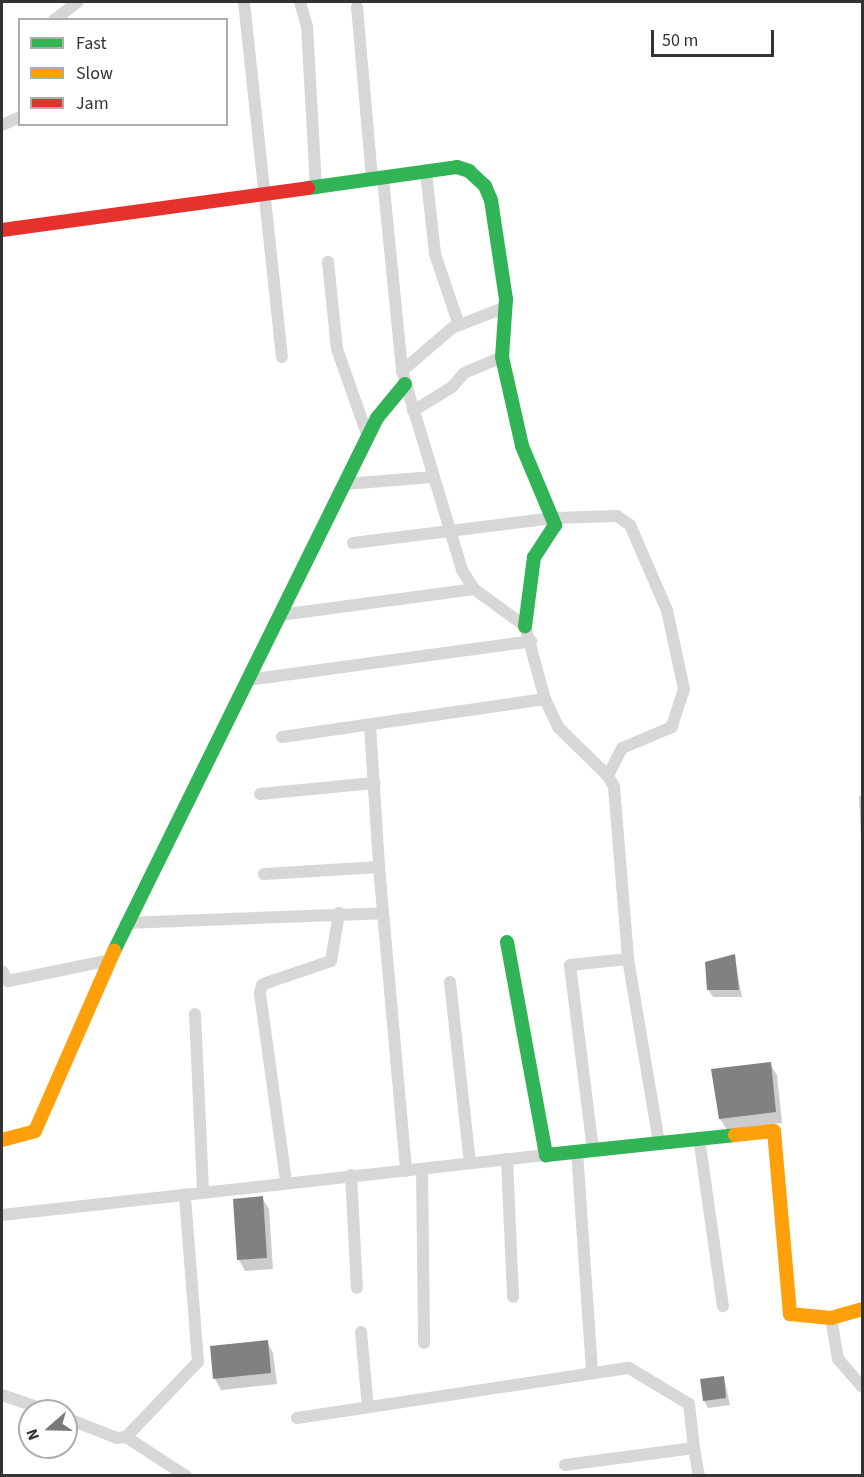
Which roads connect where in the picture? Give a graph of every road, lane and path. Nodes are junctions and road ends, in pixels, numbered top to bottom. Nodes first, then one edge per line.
1 (78, 2) edge
2 (244, 2) edge
3 (300, 2) edge
4 (357, 7) dead end
5 (57, 18) edge
6 (18, 118) edge
7 (2, 124) edge
8 (426, 172) junction
9 (377, 180) junction
10 (316, 189) junction
11 (263, 196) junction
12 (2, 230) edge
13 (328, 262) dead end
14 (506, 307) junction
15 (459, 325) junction
16 (282, 357) dead end
17 (502, 357) junction
18 (404, 378) junction
19 (413, 411) junction
20 (368, 437) junction
21 (434, 477) junction
22 (345, 484) junction
23 (553, 518) junction
24 (450, 531) junction
25 (353, 543) dead end
26 (474, 589) junction
27 (280, 615) junction
28 (525, 626) junction
29 (531, 641) junction
30 (248, 681) junction
31 (545, 699) junction
32 (370, 726) junction
33 (282, 737) dead end
34 (608, 776) junction
35 (374, 783) junction
36 (260, 794) dead end
37 (379, 867) junction
38 (264, 874) dead end
39 (339, 913) junction
40 (383, 913) junction
41 (126, 923) junction
42 (507, 942) dead end
43 (628, 959) junction
44 (110, 960) junction
45 (2, 971) edge
46 (450, 982) dead end
47 (195, 1014) dead end
48 (699, 1138) junction
49 (2, 1140) edge
50 (659, 1143) junction
51 (593, 1150) junction
52 (577, 1152) junction
53 (546, 1155) junction
54 (507, 1159) junction
55 (470, 1163) junction
56 (422, 1170) junction
57 (406, 1171) junction
58 (351, 1175) junction
59 (286, 1181) junction
60 (203, 1192) junction
61 (185, 1195) junction
62 (2, 1215) edge
63 (357, 1288) dead end
64 (513, 1297) dead end
65 (723, 1306) dead end
66 (862, 1309) edge
67 (831, 1318) junction
68 (361, 1332) dead end
69 (424, 1343) dead end
70 (592, 1372) junction
71 (862, 1387) edge
72 (2, 1395) edge
73 (18, 1400) edge
74 (368, 1407) junction
75 (297, 1418) dead end
76 (78, 1423) edge
77 (126, 1437) junction
78 (694, 1448) junction
79 (565, 1465) dead end
80 (186, 1476) edge
81 (699, 1476) edge

1 - 5 street
2 - 11 street
3 - 10 street
4 - 9 street
6 - 7 street
8 - 9 street
8 - 14 street
8 - 15 street
9 - 10 street
9 - 18 street
10 - 11 street
11 - 12 street
11 - 16 street
13 - 20 street
14 - 15 street
14 - 17 street
15 - 18 street
17 - 19 street
17 - 23 street
18 - 19 street
18 - 20 street
19 - 21 street
20 - 22 street
21 - 22 street
21 - 24 street
22 - 27 street
23 - 24 street
23 - 28 street
23 - 34 street
24 - 25 street
24 - 26 street
26 - 27 street
26 - 28 street
27 - 30 street
28 - 29 street
29 - 30 street
29 - 31 street
30 - 41 street
31 - 32 street
31 - 34 street
32 - 33 street
32 - 35 street
34 - 43 street
35 - 36 street
35 - 37 street
37 - 38 street
37 - 40 street
39 - 40 street
39 - 41 street
39 - 59 street
40 - 57 street
41 - 44 street
42 - 53 street
43 - 50 street
43 - 51 street
44 - 45 street
44 - 49 street
46 - 55 street
47 - 60 street
48 - 50 street
48 - 65 street
48 - 67 street
50 - 51 street
51 - 52 street
52 - 53 street
52 - 70 street
53 - 54 street
54 - 55 street
54 - 64 street
55 - 56 street
56 - 57 street
56 - 69 street
57 - 58 street
58 - 59 street
58 - 63 street
59 - 60 street
60 - 61 street
61 - 62 street
61 - 77 street
66 - 67 street
67 - 71 street
68 - 74 street
70 - 74 street
70 - 78 street
72 - 73 street
74 - 75 street
76 - 77 street
77 - 80 street
78 - 79 street
78 - 81 street

